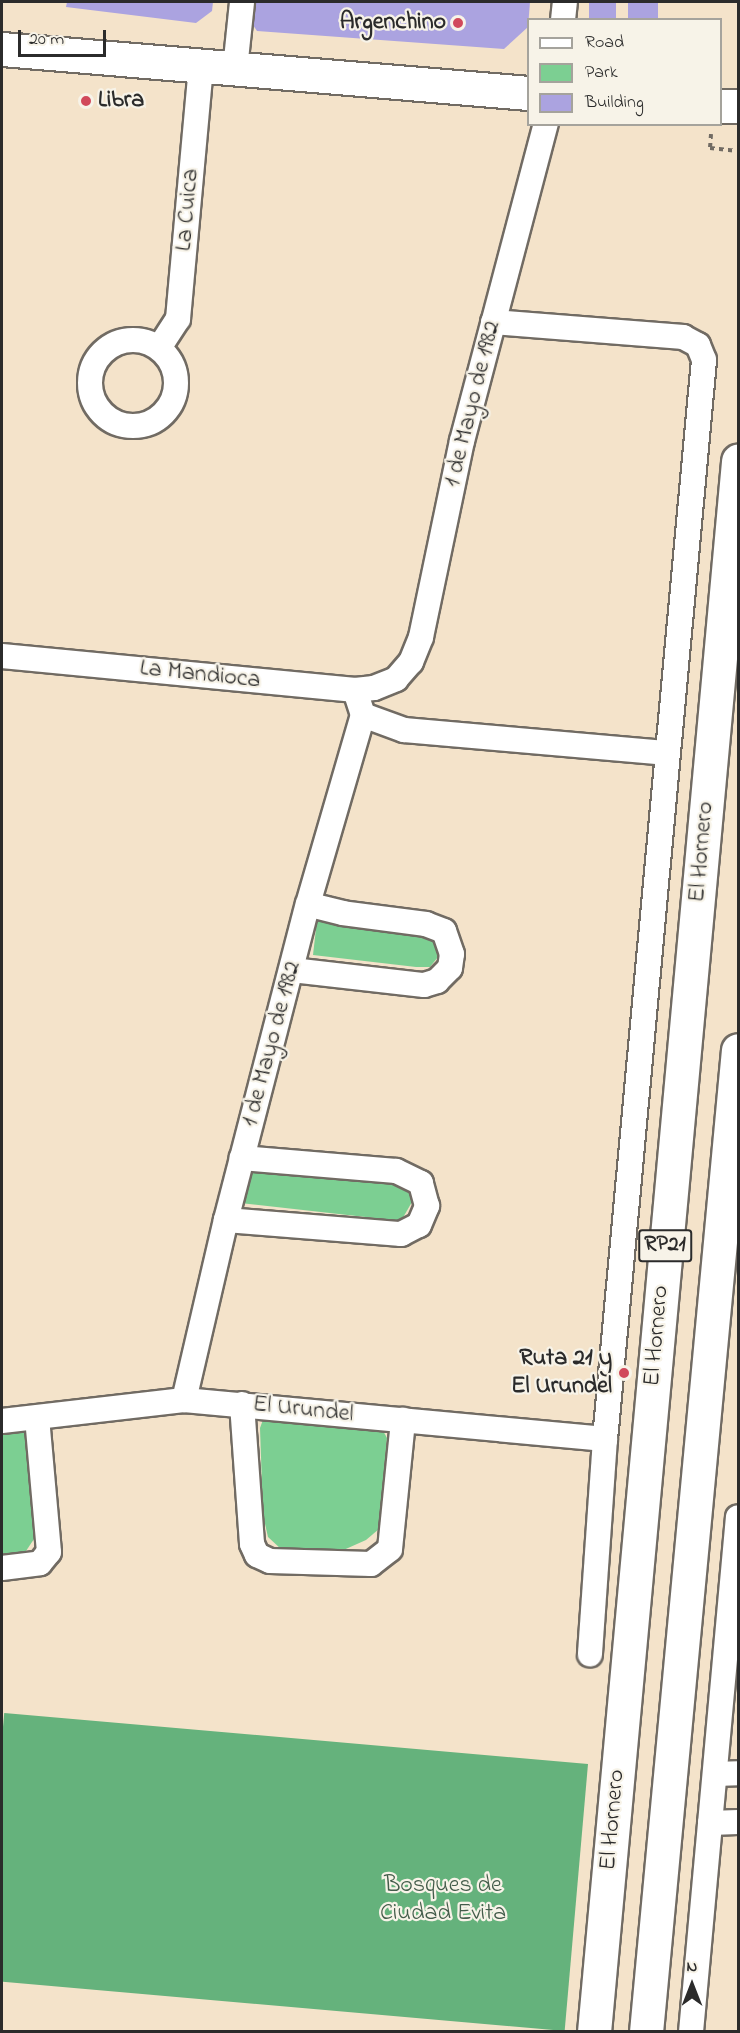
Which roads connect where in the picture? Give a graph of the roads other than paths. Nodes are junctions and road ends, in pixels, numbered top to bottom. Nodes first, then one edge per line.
1 (242, 2) edge
2 (565, 2) edge
3 (563, 18) edge
4 (2, 49) edge
5 (201, 66) junction
6 (235, 69) junction
7 (527, 93) edge
8 (722, 106) edge
9 (738, 106) edge
10 (545, 126) edge
11 (493, 322) junction
12 (159, 348) dead end
13 (738, 460) edge
14 (2, 656) edge
15 (396, 679) joint
16 (355, 690) junction
17 (363, 715) junction
18 (668, 753) junction
19 (308, 904) junction
20 (292, 970) junction
21 (738, 1050) edge
22 (242, 1158) junction
23 (226, 1220) junction
24 (184, 1400) junction
25 (242, 1404) junction
26 (37, 1418) junction
27 (403, 1420) junction
28 (2, 1421) edge
29 (605, 1439) junction
30 (738, 1517) edge
31 (2, 1568) edge
32 (590, 1654) dead end
33 (727, 1773) edge
34 (738, 1822) edge
35 (710, 1823) junction
36 (594, 2031) edge
37 (646, 2031) edge
38 (692, 2031) edge

1 - 6 street
2 - 3 street
4 - 5 main road
5 - 6 main road
5 - 12 street, La Cuica
6 - 7 main road
8 - 9 main road
10 - 11 street, 1 de Mayo de 1982
11 - 15 street, 1 de Mayo de 1982
11 - 18 street, El Hornero
13 - 36 main road, El Hornero / RP21
14 - 16 street, La Mandioca
15 - 16 street, La Mandioca
16 - 17 street
17 - 18 street
17 - 19 street, 1 de Mayo de 1982
18 - 29 street, El Hornero
19 - 20 street, 1 de Mayo de 1982
19 - 20 street
20 - 22 street, 1 de Mayo de 1982
21 - 37 main road, RP21
22 - 23 street, 1 de Mayo de 1982
22 - 23 street
23 - 24 street, 1 de Mayo de 1982
24 - 25 street, El Urundel
24 - 26 street, El Urundel
25 - 27 street, El Urundel
25 - 27 street
26 - 28 street, El Urundel
26 - 31 street
27 - 29 street, El Urundel
29 - 32 street, El Hornero
30 - 33 street
33 - 35 street
34 - 35 street
35 - 38 street

